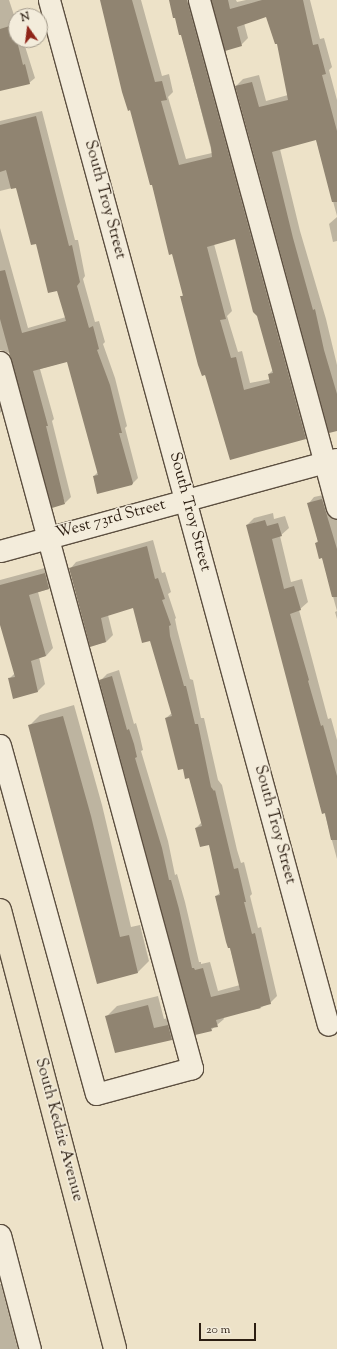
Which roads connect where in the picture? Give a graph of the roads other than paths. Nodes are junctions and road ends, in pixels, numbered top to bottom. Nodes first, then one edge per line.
1 (49, 0) edge
2 (200, 0) edge
3 (0, 362) edge
4 (331, 461) edge
5 (186, 500) junction
6 (337, 508) edge
7 (48, 538) junction
8 (0, 551) edge
9 (0, 745) edge
10 (0, 910) edge
11 (328, 1025) dead end
12 (0, 1235) edge
13 (30, 1349) edge
14 (116, 1349) edge

1 - 5 street, South Troy Street
2 - 4 street
3 - 7 street
4 - 5 street, West 73rd Street
4 - 6 street
5 - 7 street, West 73rd Street
5 - 11 street, South Troy Street
7 - 8 street, West 73rd Street
7 - 9 street
10 - 14 main road, South Kedzie Avenue
12 - 13 street

